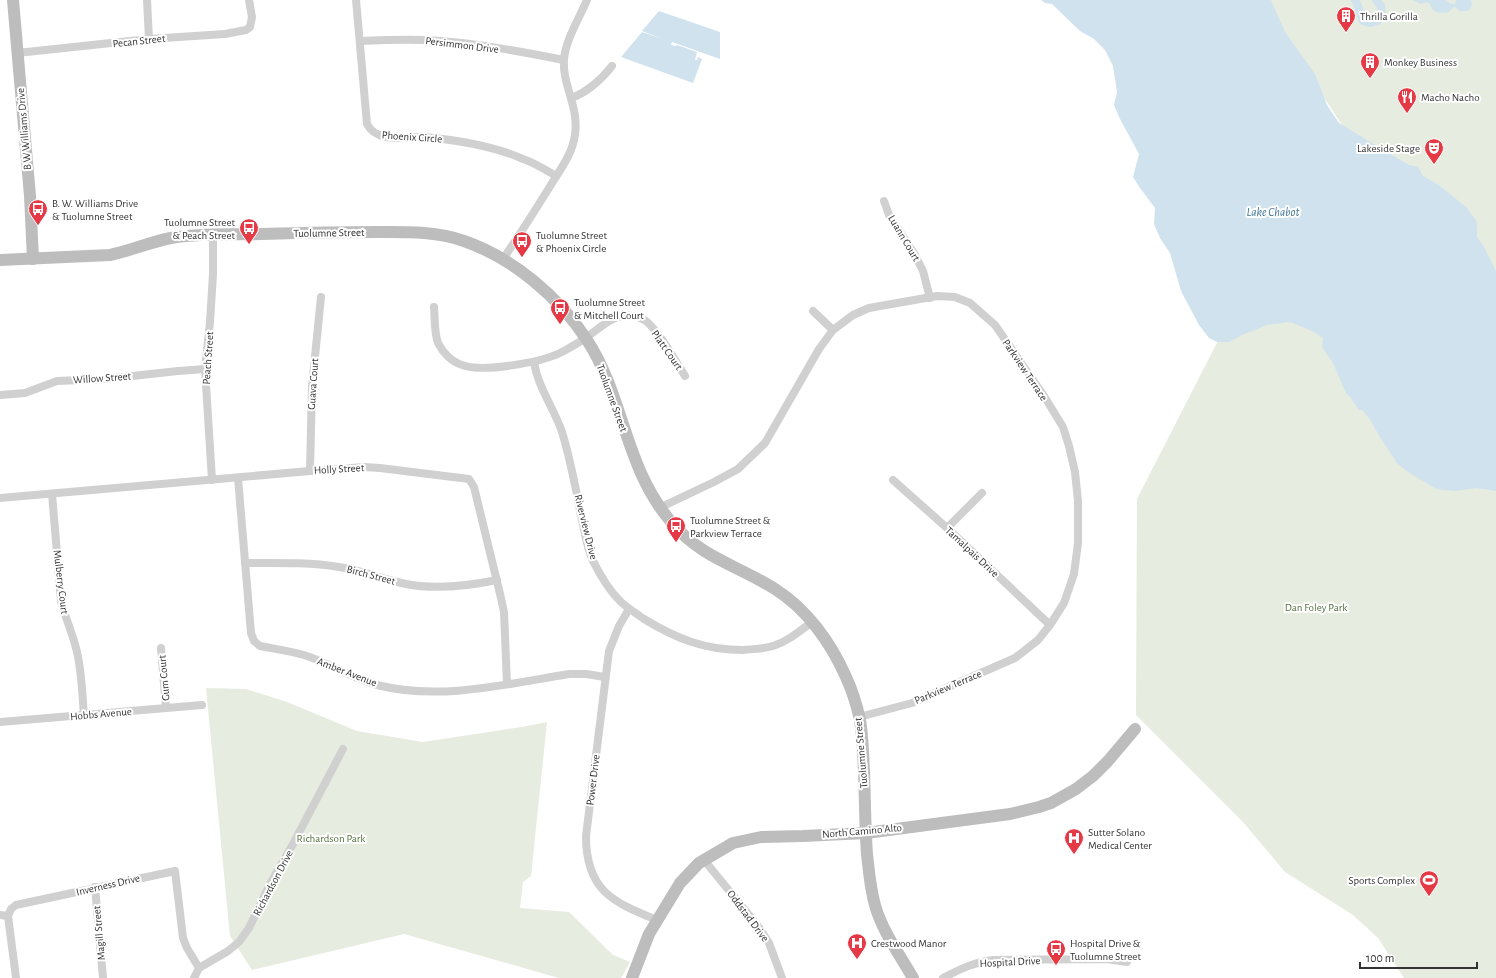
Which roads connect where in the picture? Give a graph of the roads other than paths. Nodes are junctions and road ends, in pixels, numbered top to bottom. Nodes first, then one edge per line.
1 (13, 0) edge
2 (147, 0) edge
3 (249, 0) edge
4 (356, 0) edge
5 (587, 0) edge
6 (149, 39) junction
7 (360, 41) junction
8 (17, 53) junction
9 (564, 60) junction
10 (612, 66) dead end
11 (572, 98) junction
12 (556, 176) junction
13 (884, 201) dead end
14 (213, 235) junction
15 (33, 259) junction
16 (503, 259) junction
17 (0, 260) edge
18 (321, 297) dead end
19 (930, 298) junction
20 (434, 307) dead end
21 (814, 311) dead end
22 (833, 330) junction
23 (586, 338) junction
24 (534, 362) junction
25 (205, 370) junction
26 (685, 376) dead end
27 (0, 395) edge
28 (310, 471) junction
29 (238, 478) junction
30 (212, 480) junction
31 (893, 480) dead end
32 (982, 493) dead end
33 (52, 494) junction
34 (0, 498) edge
35 (659, 508) junction
36 (947, 528) junction
37 (245, 563) junction
38 (497, 580) junction
39 (629, 609) junction
40 (812, 622) junction
41 (1050, 625) junction
42 (161, 648) dead end
43 (605, 677) junction
44 (507, 684) junction
45 (202, 705) dead end
46 (166, 708) junction
47 (84, 716) junction
48 (859, 716) junction
49 (0, 722) edge
50 (1135, 729) dead end
51 (343, 749) dead end
52 (866, 832) junction
53 (704, 860) junction
54 (95, 887) junction
55 (4, 915) edge
56 (657, 920) junction
57 (1127, 962) dead end
58 (199, 968) junction
59 (16, 978) edge
60 (103, 978) edge
61 (194, 978) edge
62 (632, 978) edge
63 (782, 978) edge
64 (914, 978) edge
65 (943, 978) edge

1 - 8 main road, B W Williams Drive
2 - 6 street
3 - 6 street, Pecan Street
4 - 7 street, Phoenix Circle
5 - 9 street
6 - 8 street, Pecan Street
7 - 9 street, Persimmon Drive
7 - 12 street, Phoenix Circle
8 - 15 main road, B W Williams Drive
9 - 11 street
10 - 11 street
11 - 12 street
12 - 16 street
13 - 19 street, Luann Court
14 - 15 main road, Tuolumne Street
14 - 16 main road, Tuolumne Street
14 - 25 street, Peach Street
15 - 17 main road, Tuolumne Street
16 - 23 main road, Tuolumne Street
18 - 28 street, Guava Court
19 - 22 street, Parkview Terrace
19 - 41 street, Parkview Terrace
20 - 24 street, Platt Court
21 - 22 street
22 - 35 street, Parkview Terrace
23 - 24 street, Platt Court
23 - 26 street, Platt Court
23 - 35 main road, Tuolumne Street
24 - 39 street, Riverview Drive
25 - 27 street, Willow Street
25 - 30 street, Peach Street
28 - 29 street, Holly Street
28 - 38 street, Holly Street
29 - 30 street, Holly Street
29 - 37 street, Amber Avenue
30 - 33 street, Holly Street
31 - 36 street, Tamalpais Drive
32 - 36 street
33 - 34 street, Holly Street
33 - 47 street, Mulberry Court
35 - 40 main road, Tuolumne Street
36 - 41 street, Tamalpais Drive
37 - 38 street, Birch Street
37 - 44 street, Amber Avenue
38 - 44 street, Holly Street
39 - 40 street, Riverview Drive
39 - 43 street, Power Drive
40 - 48 main road, Tuolumne Street
41 - 48 street, Parkview Terrace
42 - 46 street, Gum Court
43 - 44 street, Amber Avenue
43 - 56 street, Power Drive
45 - 46 street, Hobbs Avenue
46 - 47 street, Hobbs Avenue
47 - 49 street, Hobbs Avenue
48 - 52 main road, Tuolumne Street
50 - 52 main road, North Camino Alto
51 - 58 street, Richardson Drive
52 - 53 main road, North Camino Alto
52 - 64 main road, Tuolumne Street
53 - 56 main road, North Camino Alto
53 - 63 street, Oddstad Drive
54 - 55 street, Inverness Drive
54 - 58 street, Inverness Drive
54 - 60 street, Magill Street
55 - 59 street, Inverness Drive
56 - 62 main road, North Camino Alto
57 - 65 street, Hospital Drive
58 - 61 street

